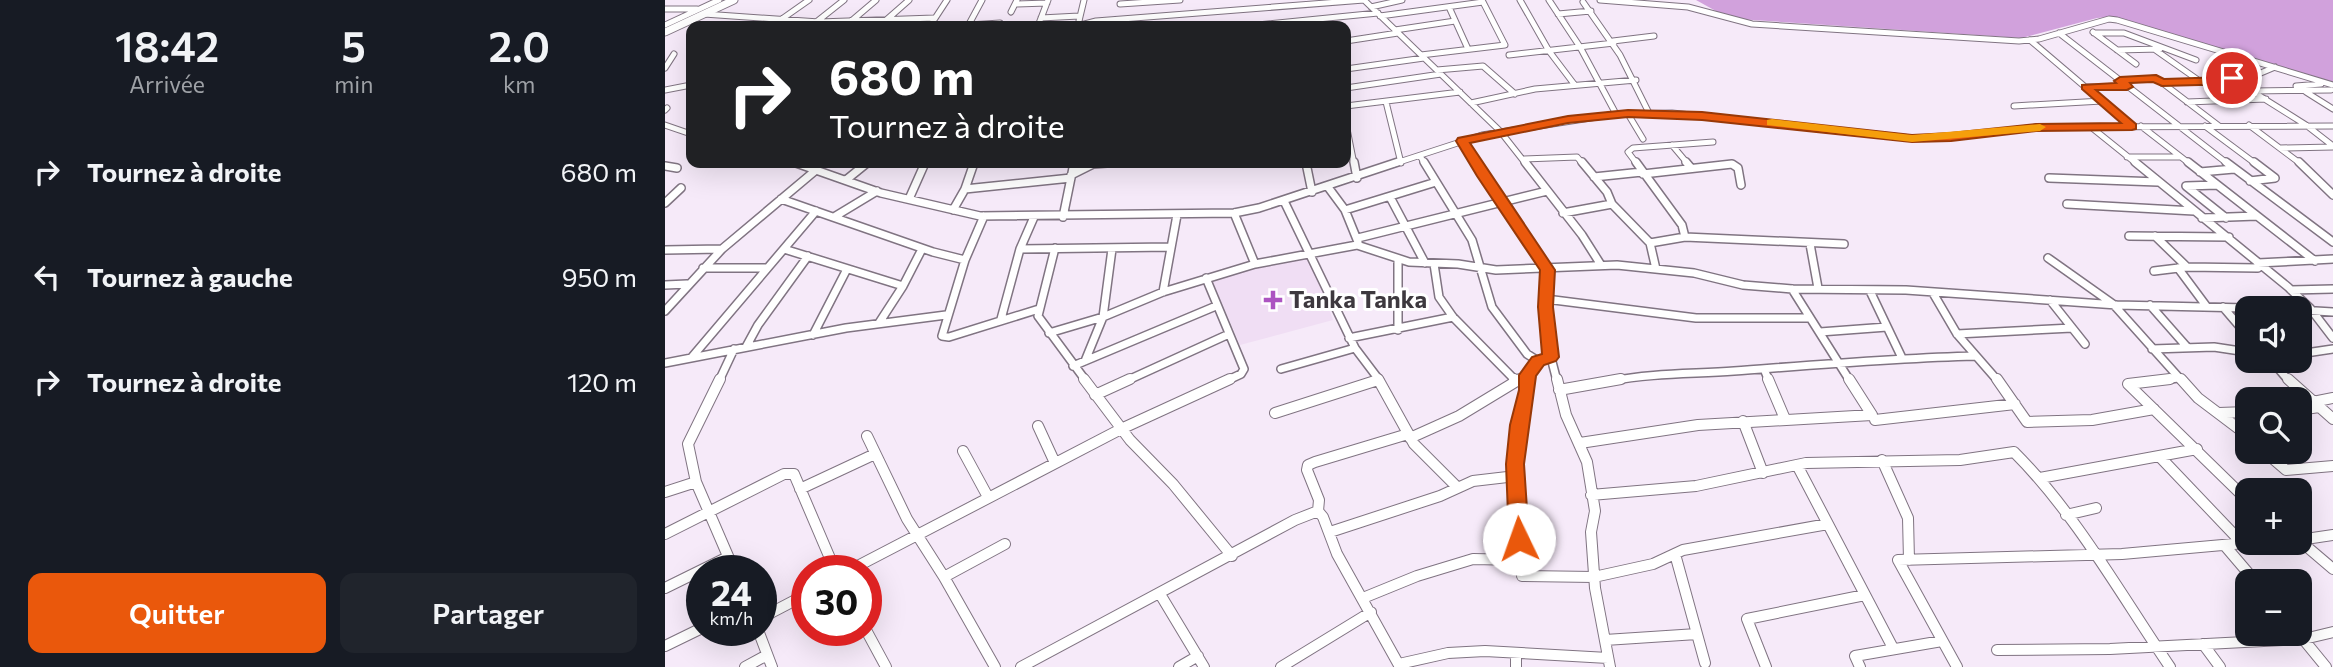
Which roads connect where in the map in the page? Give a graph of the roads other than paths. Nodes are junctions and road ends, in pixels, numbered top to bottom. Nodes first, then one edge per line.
1 (673, 0) edge
2 (719, 0) edge
3 (728, 0) edge
4 (734, 0) edge
5 (809, 0) edge
6 (844, 0) edge
7 (876, 0) edge
8 (909, 0) edge
9 (947, 0) edge
10 (982, 0) edge
11 (1084, 0) edge
12 (1180, 0) edge
13 (1240, 0) edge
14 (1364, 0) edge
15 (1402, 0) edge
16 (1520, 0) edge
17 (1549, 0) edge
18 (1600, 0) edge
19 (1047, 1) edge
20 (1482, 1) edge
21 (1017, 2) edge
22 (1121, 2) edge
23 (1583, 2) edge
24 (665, 7) edge
25 (1371, 7) junction
26 (1449, 7) junction
27 (711, 8) junction
28 (1258, 8) junction
29 (1240, 10) junction
30 (1591, 11) junction
31 (702, 12) junction
32 (1011, 12) dead end
33 (1558, 14) junction
34 (1173, 15) junction
35 (1379, 15) junction
36 (1079, 16) junction
37 (934, 18) junction
38 (1041, 18) junction
39 (1119, 19) junction
40 (777, 21) joint
41 (818, 21) edge
42 (852, 21) edge
43 (885, 21) edge
44 (896, 21) edge
45 (932, 21) edge
46 (972, 21) edge
47 (1040, 21) edge
48 (1078, 21) edge
49 (1105, 21) edge
50 (1172, 21) edge
51 (1257, 21) edge
52 (1332, 21) edge
53 (1455, 21) junction
54 (2084, 26) junction
55 (665, 29) edge
56 (1397, 32) junction
57 (2059, 33) junction
58 (2094, 33) junction
59 (1654, 36) dead end
60 (1351, 40) edge
61 (2030, 40) junction
62 (1614, 42) junction
63 (1580, 47) junction
64 (1468, 49) junction
65 (2172, 49) junction
66 (2117, 50) junction
67 (2154, 50) junction
68 (1549, 51) junction
69 (674, 54) dead end
70 (1509, 55) dead end
71 (1423, 57) junction
72 (2171, 61) junction
73 (2136, 64) dead end
74 (2275, 67) junction
75 (665, 68) edge
76 (1351, 68) edge
77 (1439, 72) junction
78 (2223, 73) dead end
79 (2234, 79) junction
80 (2313, 79) junction
81 (1636, 80) junction
82 (2120, 81) junction
83 (2201, 82) junction
84 (1600, 83) junction
85 (2162, 83) junction
86 (1574, 84) junction
87 (2321, 84) junction
88 (686, 86) edge
89 (1351, 87) edge
90 (2085, 87) junction
91 (2127, 87) junction
92 (2332, 89) edge
93 (665, 90) edge
94 (2253, 91) junction
95 (2304, 91) junction
96 (1460, 92) junction
97 (1515, 94) junction
98 (2266, 99) junction
99 (1386, 102) junction
100 (2102, 102) junction
101 (2187, 102) junction
102 (1471, 103) junction
103 (1351, 106) edge
104 (2014, 106) dead end
105 (2333, 109) edge
106 (1649, 113) junction
107 (1616, 114) junction
108 (1628, 114) junction
109 (2249, 125) junction
110 (2306, 125) junction
111 (2177, 126) junction
112 (2205, 126) junction
113 (2219, 126) junction
114 (2333, 126) edge
115 (2091, 127) junction
116 (2132, 127) junction
117 (2141, 127) junction
118 (666, 128) edge
119 (686, 131) edge
120 (1500, 131) junction
121 (1643, 139) dead end
122 (1462, 141) junction
123 (1713, 142) dead end
124 (1672, 145) junction
125 (2333, 147) edge
126 (2280, 148) junction
127 (1351, 149) edge
128 (1420, 156) junction
129 (2127, 157) junction
130 (2180, 157) junction
131 (1524, 159) junction
132 (1401, 163) junction
133 (665, 166) edge
134 (677, 168) dead end
135 (812, 168) edge
136 (816, 168) edge
137 (861, 168) edge
138 (923, 168) edge
139 (972, 168) edge
140 (1072, 168) edge
141 (1086, 168) edge
142 (1307, 168) edge
143 (1691, 168) junction
144 (2234, 169) junction
145 (1642, 173) junction
146 (2200, 173) junction
147 (1071, 177) junction
148 (1594, 177) junction
149 (1357, 178) junction
150 (2049, 178) dead end
151 (846, 180) junction
152 (2158, 181) junction
153 (2250, 181) junction
154 (1436, 182) junction
155 (2217, 185) junction
156 (1741, 186) dead end
157 (2323, 186) junction
158 (2333, 186) edge
159 (1328, 187) junction
160 (681, 188) dead end
161 (965, 190) junction
162 (877, 191) junction
163 (1547, 191) junction
164 (1312, 192) junction
165 (2333, 195) edge
166 (1390, 197) junction
167 (781, 199) junction
168 (909, 199) junction
169 (1284, 201) junction
170 (665, 203) edge
171 (1503, 204) junction
172 (1612, 204) junction
173 (2067, 204) dead end
174 (953, 209) junction
175 (1345, 210) junction
176 (816, 211) junction
177 (2194, 211) junction
178 (1234, 213) junction
179 (1563, 213) junction
180 (1177, 215) junction
181 (1458, 215) junction
182 (984, 216) junction
183 (2257, 216) junction
184 (834, 217) junction
185 (1034, 217) junction
186 (1063, 217) junction
187 (2202, 218) junction
188 (2226, 218) junction
189 (1405, 226) junction
190 (2130, 236) dead end
191 (2155, 236) junction
192 (1685, 237) junction
193 (2229, 237) junction
194 (1358, 241) junction
195 (2333, 242) edge
196 (1650, 243) junction
197 (1810, 244) junction
198 (1844, 244) dead end
199 (1170, 247) junction
200 (1055, 248) junction
201 (784, 249) junction
202 (922, 249) junction
203 (1112, 249) junction
204 (665, 250) edge
205 (721, 250) junction
206 (1020, 250) junction
207 (1308, 252) junction
208 (1593, 252) junction
209 (809, 256) junction
210 (2048, 258) dead end
211 (1398, 259) junction
212 (2333, 259) edge
213 (965, 260) junction
214 (2315, 261) junction
215 (1430, 263) junction
216 (2258, 263) junction
217 (1255, 264) junction
218 (1601, 265) junction
219 (1617, 265) junction
220 (1478, 267) junction
221 (703, 268) junction
222 (767, 268) junction
223 (2183, 268) junction
224 (847, 269) junction
225 (1656, 269) junction
226 (1547, 270) junction
227 (2154, 271) dead end
228 (1206, 278) junction
229 (687, 284) junction
230 (665, 285) edge
231 (904, 286) junction
232 (1818, 288) junction
233 (1793, 289) junction
234 (2333, 289) edge
235 (2291, 290) junction
236 (1870, 291) junction
237 (1163, 292) junction
238 (1933, 293) junction
239 (2297, 296) edge
240 (1546, 299) junction
241 (2050, 300) junction
242 (2113, 304) junction
243 (2150, 305) junction
244 (1216, 306) junction
245 (2207, 307) junction
246 (2223, 307) junction
247 (2235, 308) edge
248 (1039, 309) junction
249 (665, 311) edge
250 (2312, 311) joint
251 (2333, 312) edge
252 (946, 315) junction
253 (1103, 317) junction
254 (1453, 317) junction
255 (1810, 318) junction
256 (1001, 319) junction
257 (2235, 321) edge
258 (879, 323) junction
259 (1887, 327) junction
260 (2072, 328) junction
261 (1398, 330) junction
262 (1820, 332) junction
263 (1049, 333) junction
264 (1230, 334) junction
265 (1957, 334) junction
266 (813, 335) junction
267 (1349, 338) junction
268 (2333, 338) edge
269 (2085, 344) dead end
270 (746, 347) junction
271 (2187, 347) junction
272 (1355, 348) junction
273 (2152, 348) junction
274 (734, 349) junction
275 (2333, 349) edge
276 (2235, 351) edge
277 (2312, 352) edge
278 (1975, 356) junction
279 (692, 357) junction
280 (1550, 357) junction
281 (1902, 358) junction
282 (1085, 361) junction
283 (1538, 361) junction
284 (1839, 363) junction
285 (666, 364) edge
286 (1073, 366) junction
287 (1281, 369) dead end
288 (1764, 369) junction
289 (2284, 373) edge
290 (1527, 375) junction
291 (2178, 378) junction
292 (1378, 380) junction
293 (1515, 381) junction
294 (1559, 390) junction
295 (1095, 395) junction
296 (2333, 398) edge
297 (2015, 404) junction
298 (2316, 405) junction
299 (2312, 406) edge
300 (2154, 409) junction
301 (2235, 412) edge
302 (1275, 413) dead end
303 (2219, 413) junction
304 (1786, 419) junction
305 (2333, 419) edge
306 (1875, 420) dead end
307 (1743, 421) junction
308 (1038, 426) dead end
309 (2235, 426) edge
310 (1121, 429) junction
311 (867, 436) dead end
312 (1409, 436) junction
313 (1580, 443) junction
314 (2197, 449) junction
315 (963, 451) dead end
316 (875, 454) junction
317 (2160, 457) junction
318 (1882, 460) junction
319 (1055, 463) junction
320 (2279, 464) edge
321 (1797, 465) junction
322 (2333, 466) edge
323 (1763, 473) junction
324 (1516, 476) junction
325 (2040, 478) junction
326 (696, 482) junction
327 (1457, 487) junction
328 (2235, 488) edge
329 (800, 489) junction
330 (665, 492) edge
331 (1591, 495) junction
332 (988, 497) junction
333 (2096, 508) dead end
334 (1318, 511) junction
335 (711, 512) junction
336 (2066, 515) junction
337 (1828, 524) junction
338 (1330, 532) junction
339 (665, 534) edge
340 (916, 534) junction
341 (2333, 535) edge
342 (2235, 536) edge
343 (2312, 538) edge
344 (1006, 544) dead end
345 (2235, 545) edge
346 (2226, 547) junction
347 (2312, 551) edge
348 (1675, 554) junction
349 (728, 555) edge
350 (829, 555) edge
351 (878, 555) edge
352 (1232, 556) junction
353 (2092, 556) junction
354 (1520, 560) junction
355 (1909, 560) junction
356 (2245, 569) edge
357 (2333, 569) edge
358 (944, 577) junction
359 (1594, 577) junction
360 (686, 578) edge
361 (665, 588) edge
362 (1160, 594) junction
363 (1865, 595) junction
364 (1363, 598) junction
365 (1371, 612) junction
366 (2333, 632) edge
367 (1697, 634) junction
368 (2312, 635) edge
369 (686, 636) edge
370 (1605, 640) junction
371 (1942, 641) junction
372 (2235, 641) edge
373 (2203, 644) junction
374 (665, 646) edge
375 (764, 646) edge
376 (875, 646) edge
377 (2309, 646) edge
378 (2157, 647) junction
379 (1893, 648) junction
380 (1997, 650) dead end
381 (1516, 653) junction
382 (767, 655) junction
383 (1198, 656) junction
384 (1609, 662) edge
385 (1705, 663) dead end
386 (1399, 666) edge
387 (745, 667) edge
388 (772, 667) edge
389 (886, 667) edge
390 (995, 667) edge
391 (1021, 667) edge
392 (1179, 667) edge
393 (1204, 667) edge
394 (1281, 667) edge
395 (1517, 667) edge
396 (1766, 667) edge
397 (1860, 667) edge
398 (1957, 667) edge
399 (2170, 667) edge
400 (2220, 667) edge
401 (2326, 667) edge

1 - 24 street
2 - 31 street
3 - 27 main road
4 - 31 main road
5 - 40 street
6 - 41 street
7 - 42 street
8 - 43 street
9 - 37 street
10 - 46 street
11 - 36 street
12 - 22 street
13 - 29 street
14 - 25 street
14 - 28 street
15 - 25 street
16 - 68 street
17 - 33 street
18 - 61 street
19 - 21 street
19 - 38 street
20 - 26 street
20 - 64 street
21 - 32 street
22 - 39 street
23 - 30 street
24 - 31 street
25 - 35 street
26 - 35 street
26 - 53 street
27 - 31 street
27 - 55 main road
28 - 29 street
28 - 51 street
29 - 34 street
30 - 33 street
30 - 62 street
31 - 40 street
31 - 55 main road
33 - 63 street
34 - 39 street
34 - 50 street
35 - 52 street
35 - 56 street
36 - 38 street
36 - 48 street
37 - 44 street
37 - 45 street
38 - 47 street
39 - 49 street
53 - 56 street
53 - 64 street
54 - 57 street
54 - 58 street
54 - 74 street
56 - 60 street
56 - 71 street
57 - 61 street
57 - 82 street
58 - 65 street
58 - 66 street
59 - 62 street
61 - 90 street
62 - 63 street
62 - 81 street
63 - 68 street
63 - 84 street
64 - 71 street
65 - 67 street
65 - 72 street
66 - 67 street
66 - 73 street
67 - 72 street
68 - 70 street
68 - 86 street
69 - 75 street
71 - 76 street
71 - 77 street
72 - 83 street
74 - 79 street
74 - 80 street
77 - 89 street
77 - 96 street
77 - 97 street
78 - 79 street
79 - 83 street
79 - 94 street
80 - 87 street
80 - 92 street
81 - 84 street
81 - 106 street
82 - 85 street
82 - 91 street
83 - 85 street
84 - 86 street
84 - 107 street
85 - 101 street
86 - 97 street
87 - 92 street
87 - 95 street
88 - 93 street
90 - 91 street
90 - 100 street
91 - 111 street
92 - 95 street
94 - 95 street
94 - 98 street
95 - 105 street
96 - 99 street
96 - 102 street
97 - 102 street
98 - 101 street
98 - 110 street
99 - 103 street
99 - 132 street
100 - 104 street
100 - 116 street
101 - 113 street
102 - 120 street
106 - 108 street
106 - 115 street
107 - 108 street
107 - 120 street
108 - 121 street
109 - 110 street
109 - 113 street
109 - 126 street
110 - 114 street
110 - 125 street
111 - 112 street
111 - 117 street
111 - 144 street
112 - 113 street
112 - 153 street
115 - 116 street
115 - 129 street
116 - 117 street
117 - 130 street
118 - 119 street
120 - 122 street
120 - 131 street
122 - 128 street
122 - 171 street
123 - 124 street
124 - 143 street
124 - 145 street
125 - 126 street
126 - 157 street
127 - 149 street
128 - 132 street
128 - 154 street
129 - 130 street
129 - 152 street
130 - 146 street
131 - 148 street
131 - 163 street
132 - 149 street
133 - 134 street
135 - 167 street
136 - 151 street
137 - 151 street
138 - 168 street
139 - 161 street
140 - 147 street
141 - 147 street
142 - 164 street
143 - 145 street
143 - 156 street
144 - 146 street
144 - 153 street
145 - 148 street
145 - 192 street
146 - 155 street
147 - 161 street
147 - 186 street
148 - 172 street
149 - 159 street
150 - 152 street
151 - 162 street
152 - 177 street
153 - 195 street
154 - 166 street
154 - 181 street
155 - 183 street
155 - 188 street
157 - 158 street
157 - 165 street
159 - 164 street
159 - 175 street
160 - 170 street
161 - 174 street
162 - 168 street
162 - 184 street
163 - 171 street
163 - 179 street
164 - 169 street
166 - 175 street
166 - 189 street
167 - 176 street
167 - 205 street
168 - 174 street
169 - 178 street
169 - 207 street
171 - 181 street
171 - 226 street
172 - 179 street
172 - 196 street
173 - 177 street
174 - 182 street
175 - 194 street
176 - 184 street
176 - 201 street
177 - 187 street
178 - 180 street
178 - 217 street
179 - 208 street
180 - 186 street
180 - 199 street
181 - 189 street
181 - 220 street
182 - 185 street
182 - 213 street
183 - 188 street
183 - 214 street
184 - 202 street
185 - 186 street
185 - 206 street
187 - 188 street
187 - 193 street
189 - 194 street
189 - 215 street
190 - 191 street
191 - 193 street
191 - 223 street
192 - 196 street
192 - 197 street
193 - 216 street
194 - 207 street
194 - 211 street
196 - 225 street
197 - 198 street
197 - 232 street
199 - 203 street
199 - 237 street
200 - 203 street
200 - 206 street
200 - 248 street
201 - 209 street
201 - 222 street
202 - 213 street
202 - 231 street
203 - 253 street
204 - 205 street
205 - 221 street
206 - 256 street
207 - 217 street
207 - 267 street
208 - 218 street
208 - 219 street
209 - 224 street
209 - 270 street
210 - 242 street
211 - 215 street
211 - 261 street
212 - 214 street
213 - 252 street
214 - 216 street
215 - 220 street
215 - 254 street
216 - 223 street
216 - 235 street
217 - 228 street
218 - 219 street
218 - 226 street
219 - 225 street
220 - 226 street
220 - 283 street
221 - 222 street
221 - 229 street
222 - 279 street
223 - 227 street
223 - 245 street
224 - 231 street
224 - 266 street
225 - 233 street
226 - 240 street
228 - 237 street
228 - 244 street
229 - 230 street
229 - 249 street
231 - 258 street
232 - 233 street
232 - 236 street
233 - 255 street
234 - 235 street
235 - 239 street
236 - 238 street
236 - 259 street
237 - 253 street
238 - 241 street
238 - 265 street
240 - 255 street
240 - 280 street
241 - 242 street
241 - 260 street
242 - 243 street
242 - 273 street
243 - 245 street
243 - 271 street
244 - 264 street
244 - 282 street
245 - 246 street
246 - 247 street
246 - 257 street
248 - 256 street
248 - 263 street
250 - 251 street
250 - 268 street
252 - 256 street
252 - 258 street
253 - 263 street
253 - 282 street
254 - 261 street
254 - 293 street
255 - 262 street
258 - 266 street
259 - 262 street
259 - 281 street
260 - 265 street
260 - 269 street
261 - 267 street
262 - 284 street
263 - 286 street
264 - 295 street
264 - 310 street
265 - 278 street
266 - 270 street
267 - 272 street
270 - 274 street
271 - 273 street
271 - 276 street
272 - 287 street
272 - 292 street
273 - 291 street
274 - 279 street
274 - 326 street
275 - 277 street
278 - 281 street
278 - 297 street
279 - 285 street
280 - 283 street
280 - 294 street
281 - 284 street
282 - 286 street
283 - 290 street
284 - 288 street
284 - 304 street
286 - 295 street
288 - 294 street
288 - 304 street
289 - 298 street
290 - 293 street
290 - 324 street
291 - 300 street
291 - 303 street
292 - 302 street
292 - 312 street
293 - 312 street
294 - 313 street
295 - 310 street
296 - 298 street
297 - 300 street
297 - 306 street
298 - 299 street
298 - 305 street
300 - 314 street
301 - 303 street
303 - 309 street
304 - 307 street
307 - 313 street
307 - 323 street
308 - 319 street
310 - 319 street
310 - 352 street
311 - 316 street
312 - 327 street
312 - 334 street
313 - 331 street
314 - 317 street
314 - 328 street
315 - 332 street
316 - 329 street
316 - 340 street
317 - 325 street
317 - 342 street
318 - 321 street
318 - 325 street
318 - 355 street
319 - 332 street
320 - 322 street
321 - 323 street
321 - 337 street
323 - 331 street
324 - 327 street
324 - 354 street
325 - 336 street
326 - 330 street
326 - 335 street
327 - 338 street
329 - 335 street
329 - 350 street
331 - 359 street
332 - 340 street
333 - 336 street
334 - 338 street
334 - 352 street
335 - 339 street
335 - 349 street
336 - 353 street
337 - 348 street
337 - 363 street
338 - 364 street
340 - 351 street
340 - 358 street
341 - 343 street
344 - 358 street
345 - 346 street
346 - 353 street
346 - 356 street
347 - 357 street
348 - 359 street
348 - 367 street
352 - 362 street
353 - 355 street
353 - 378 street
354 - 359 street
354 - 364 street
355 - 371 street
358 - 390 street
359 - 370 street
360 - 361 street
362 - 383 street
362 - 391 street
363 - 379 street
363 - 396 street
364 - 365 street
365 - 386 street
365 - 394 street
366 - 368 street
367 - 370 street
367 - 385 street
369 - 374 street
370 - 384 street
371 - 379 street
371 - 398 street
372 - 373 street
373 - 378 street
373 - 400 street
375 - 382 street
376 - 389 street
377 - 401 street
378 - 380 street
378 - 399 street
379 - 397 street
381 - 384 street
381 - 386 street
381 - 395 street
382 - 387 street
382 - 388 street
383 - 392 street
383 - 393 street

